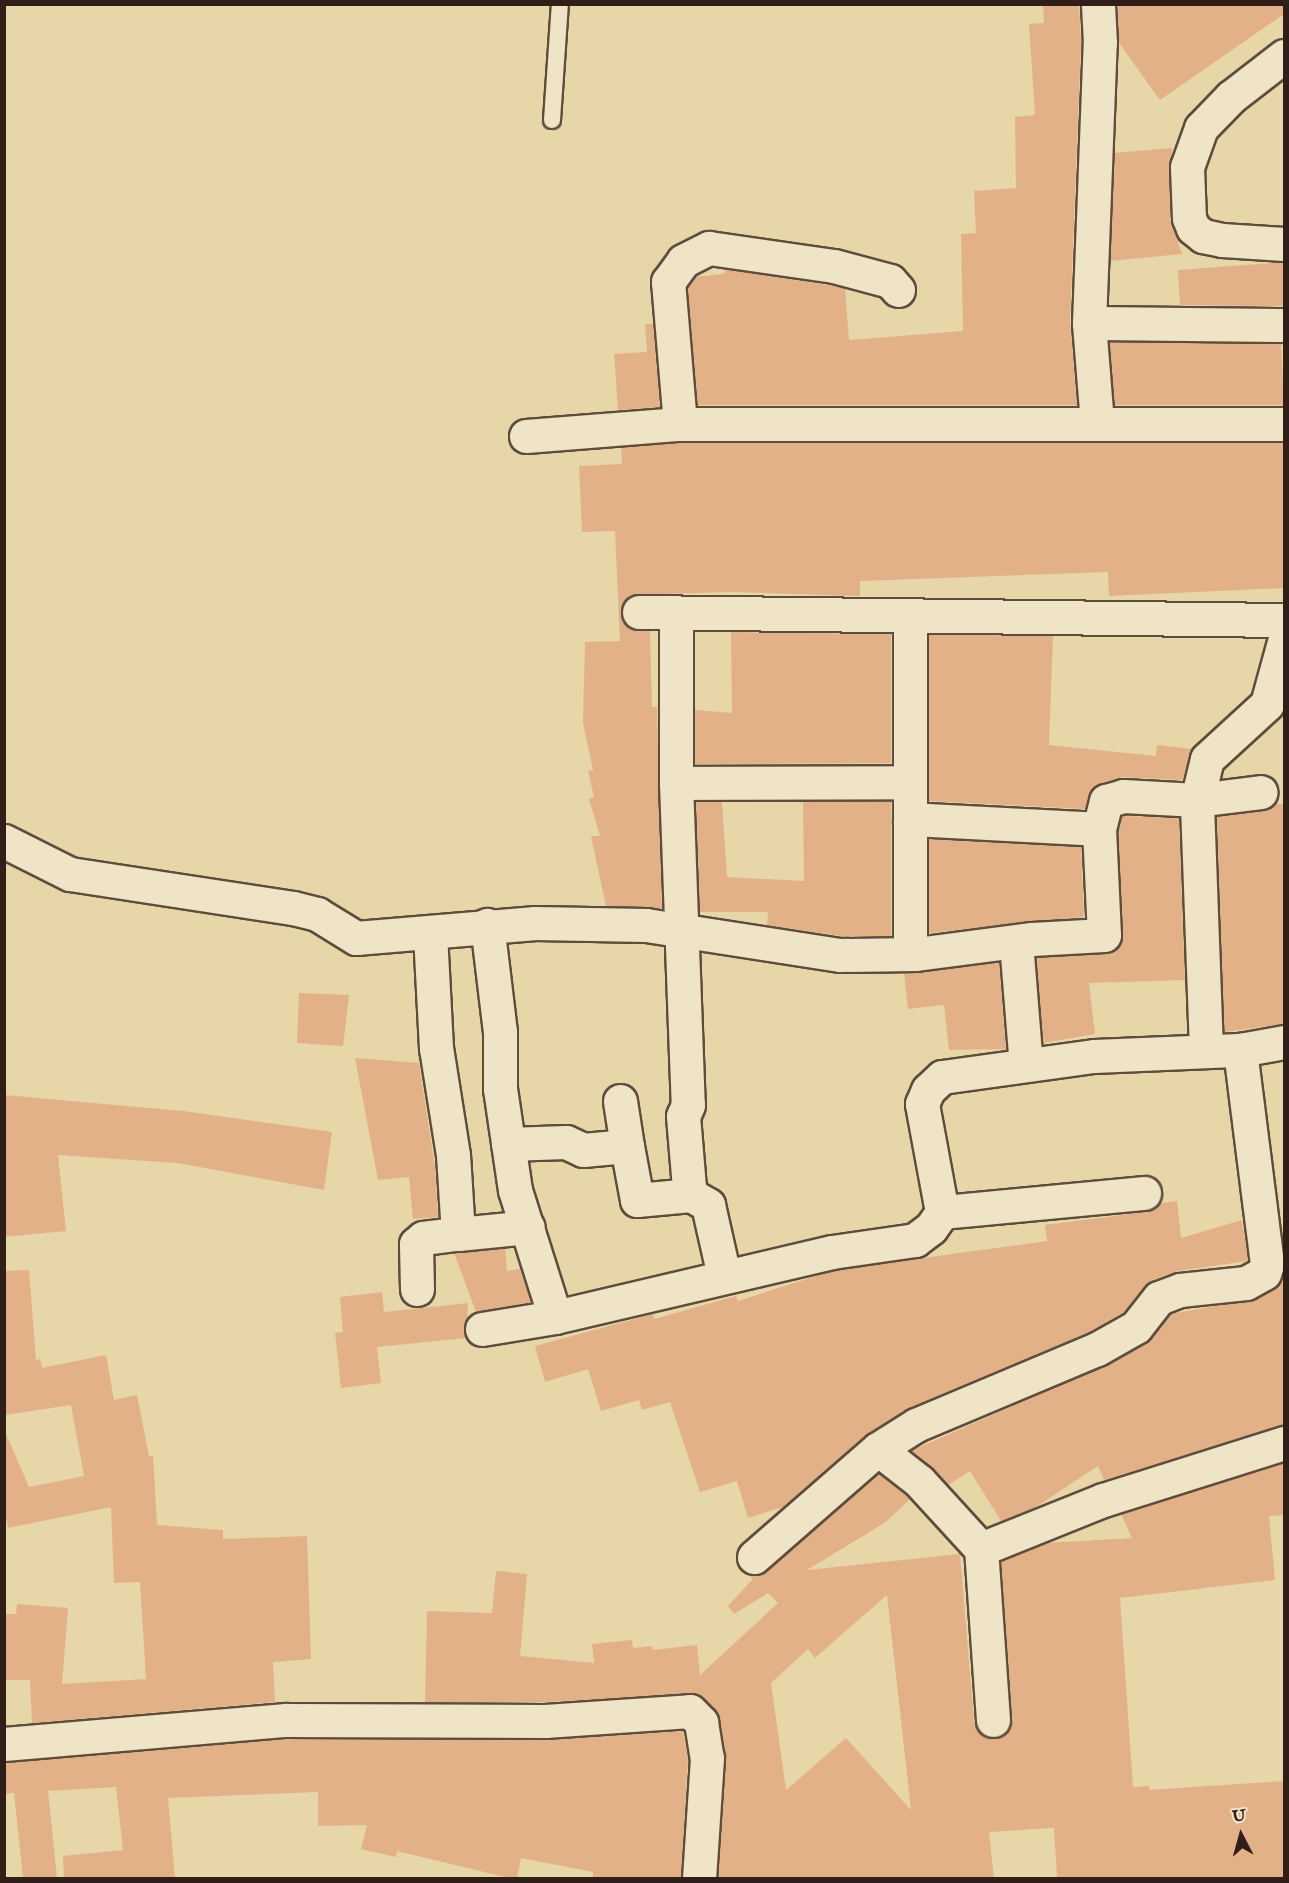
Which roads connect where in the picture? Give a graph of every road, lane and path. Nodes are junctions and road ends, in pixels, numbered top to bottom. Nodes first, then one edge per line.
1 (560, 4) edge
2 (1098, 4) edge
3 (1284, 56) edge
4 (552, 120) dead end
5 (1284, 244) edge
6 (898, 290) dead end
7 (1089, 323) junction
8 (1284, 325) edge
9 (1097, 423) junction
10 (680, 424) junction
11 (1284, 424) edge
12 (526, 436) dead end
13 (639, 612) dead end
14 (676, 613) junction
15 (910, 616) junction
16 (1284, 620) edge
17 (1284, 642) edge
18 (908, 782) junction
19 (676, 783) junction
20 (1261, 792) dead end
21 (1197, 800) junction
22 (910, 819) junction
23 (1098, 829) junction
24 (4, 841) edge
25 (487, 925) junction
26 (682, 928) junction
27 (430, 934) junction
28 (1016, 942) junction
29 (910, 954) junction
30 (1284, 1042) edge
31 (1206, 1050) junction
32 (1240, 1050) junction
33 (1026, 1065) junction
34 (620, 1101) dead end
35 (508, 1144) junction
36 (627, 1146) junction
37 (1144, 1193) dead end
38 (691, 1196) junction
39 (942, 1212) junction
40 (528, 1227) junction
41 (458, 1234) junction
42 (724, 1276) junction
43 (417, 1289) dead end
44 (555, 1317) junction
45 (482, 1329) dead end
46 (1284, 1443) edge
47 (878, 1449) junction
48 (981, 1549) junction
49 (754, 1557) dead end
50 (993, 1719) dead end
51 (4, 1744) edge
52 (699, 1878) edge

1 - 4 lane
2 - 7 street
3 - 5 street
6 - 10 street
7 - 8 street
7 - 9 street
9 - 10 street
9 - 11 street
10 - 12 street
13 - 14 street
14 - 15 street
14 - 19 street
15 - 16 street
15 - 18 street
17 - 21 street
18 - 19 street
18 - 22 street
19 - 26 street
20 - 21 street
21 - 23 street
21 - 31 street
22 - 23 street
22 - 29 street
23 - 28 street
24 - 27 street
25 - 26 street
25 - 27 street
25 - 35 street
26 - 29 street
26 - 38 street
27 - 41 street
28 - 29 street
28 - 33 street
30 - 32 street
31 - 32 street
31 - 33 street
32 - 47 street
33 - 39 street
34 - 36 street
35 - 36 street
35 - 40 street
36 - 38 street
37 - 39 street
38 - 42 street
39 - 42 street
40 - 41 street
40 - 44 street
41 - 43 street
42 - 44 street
44 - 45 street
46 - 48 street
47 - 48 street
47 - 49 street
48 - 50 street
51 - 52 street

